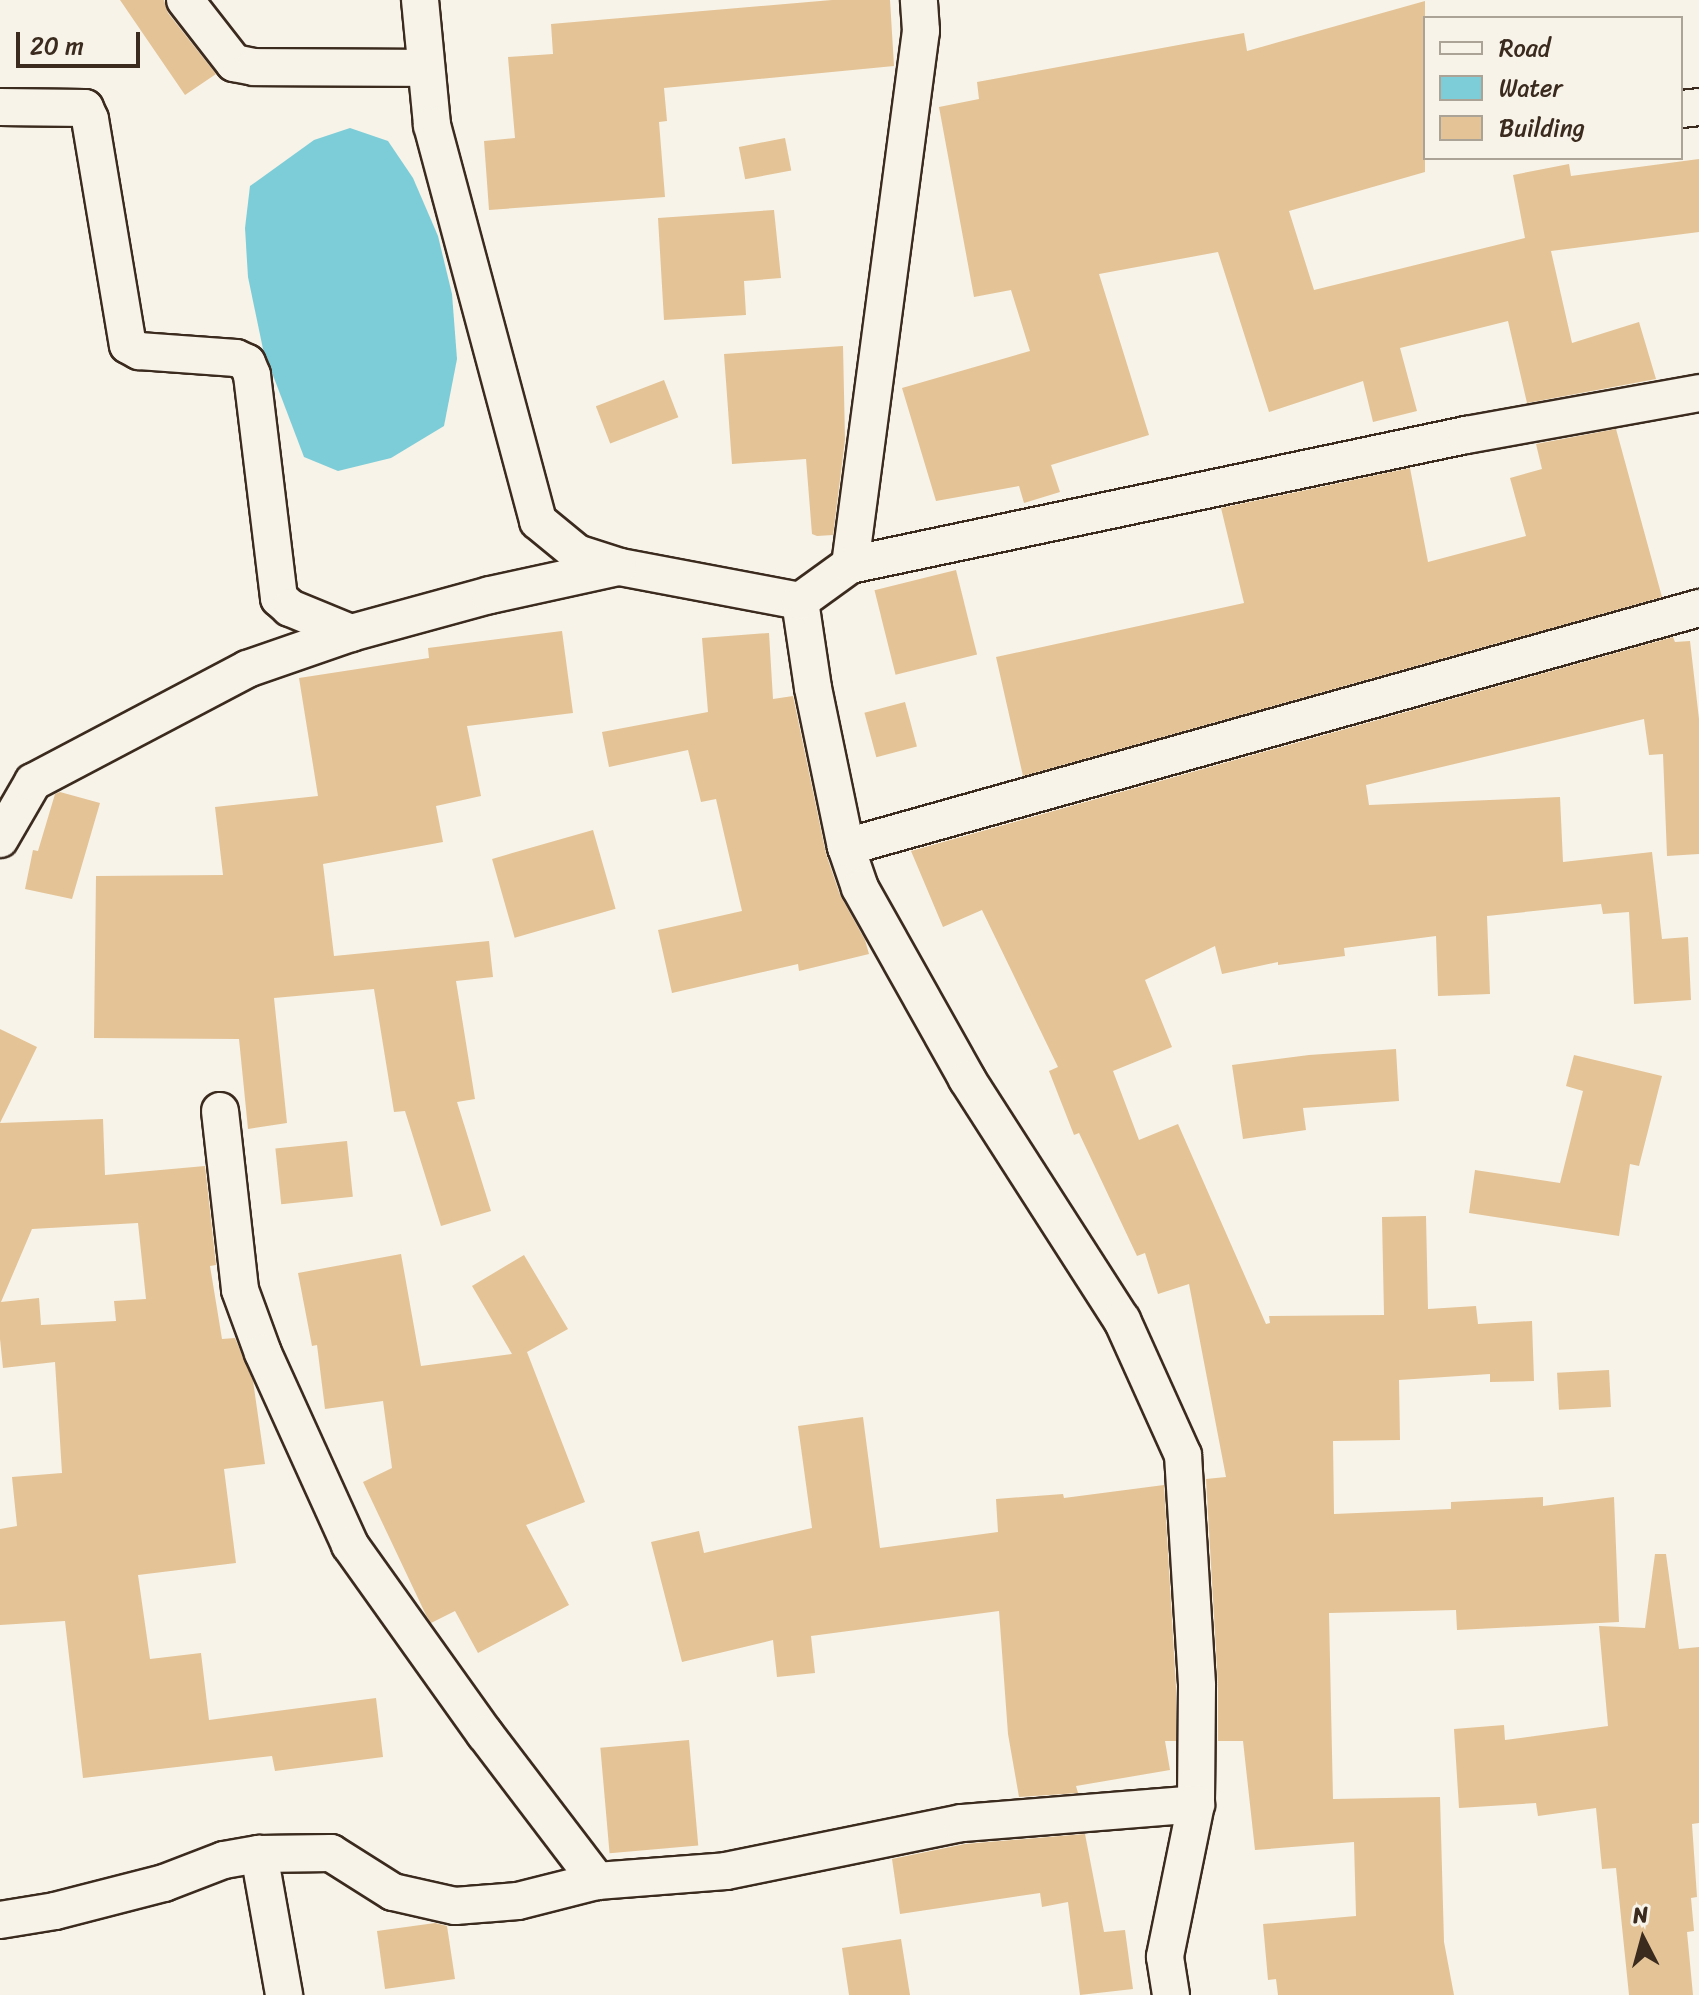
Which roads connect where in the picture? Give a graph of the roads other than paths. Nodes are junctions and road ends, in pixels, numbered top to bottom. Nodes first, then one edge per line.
1 (185, 0) edge
2 (420, 0) edge
3 (919, 0) edge
4 (426, 68) junction
5 (0, 107) edge
6 (1699, 393) edge
7 (850, 565) junction
8 (620, 567) junction
9 (800, 601) junction
10 (1699, 608) edge
11 (351, 633) junction
12 (0, 839) edge
13 (846, 847) junction
14 (220, 1111) dead end
15 (1196, 1804) junction
16 (259, 1854) junction
17 (597, 1881) junction
18 (0, 1920) edge
19 (284, 1995) edge
20 (1171, 1995) edge

1 - 4 street
2 - 4 street
3 - 7 street
4 - 8 street
5 - 11 street
6 - 7 street
7 - 9 street
8 - 9 street
8 - 11 street
9 - 13 street
10 - 13 street
11 - 12 street
13 - 15 street
14 - 17 street
15 - 17 street
15 - 20 street
16 - 17 street
16 - 18 street
16 - 19 street

